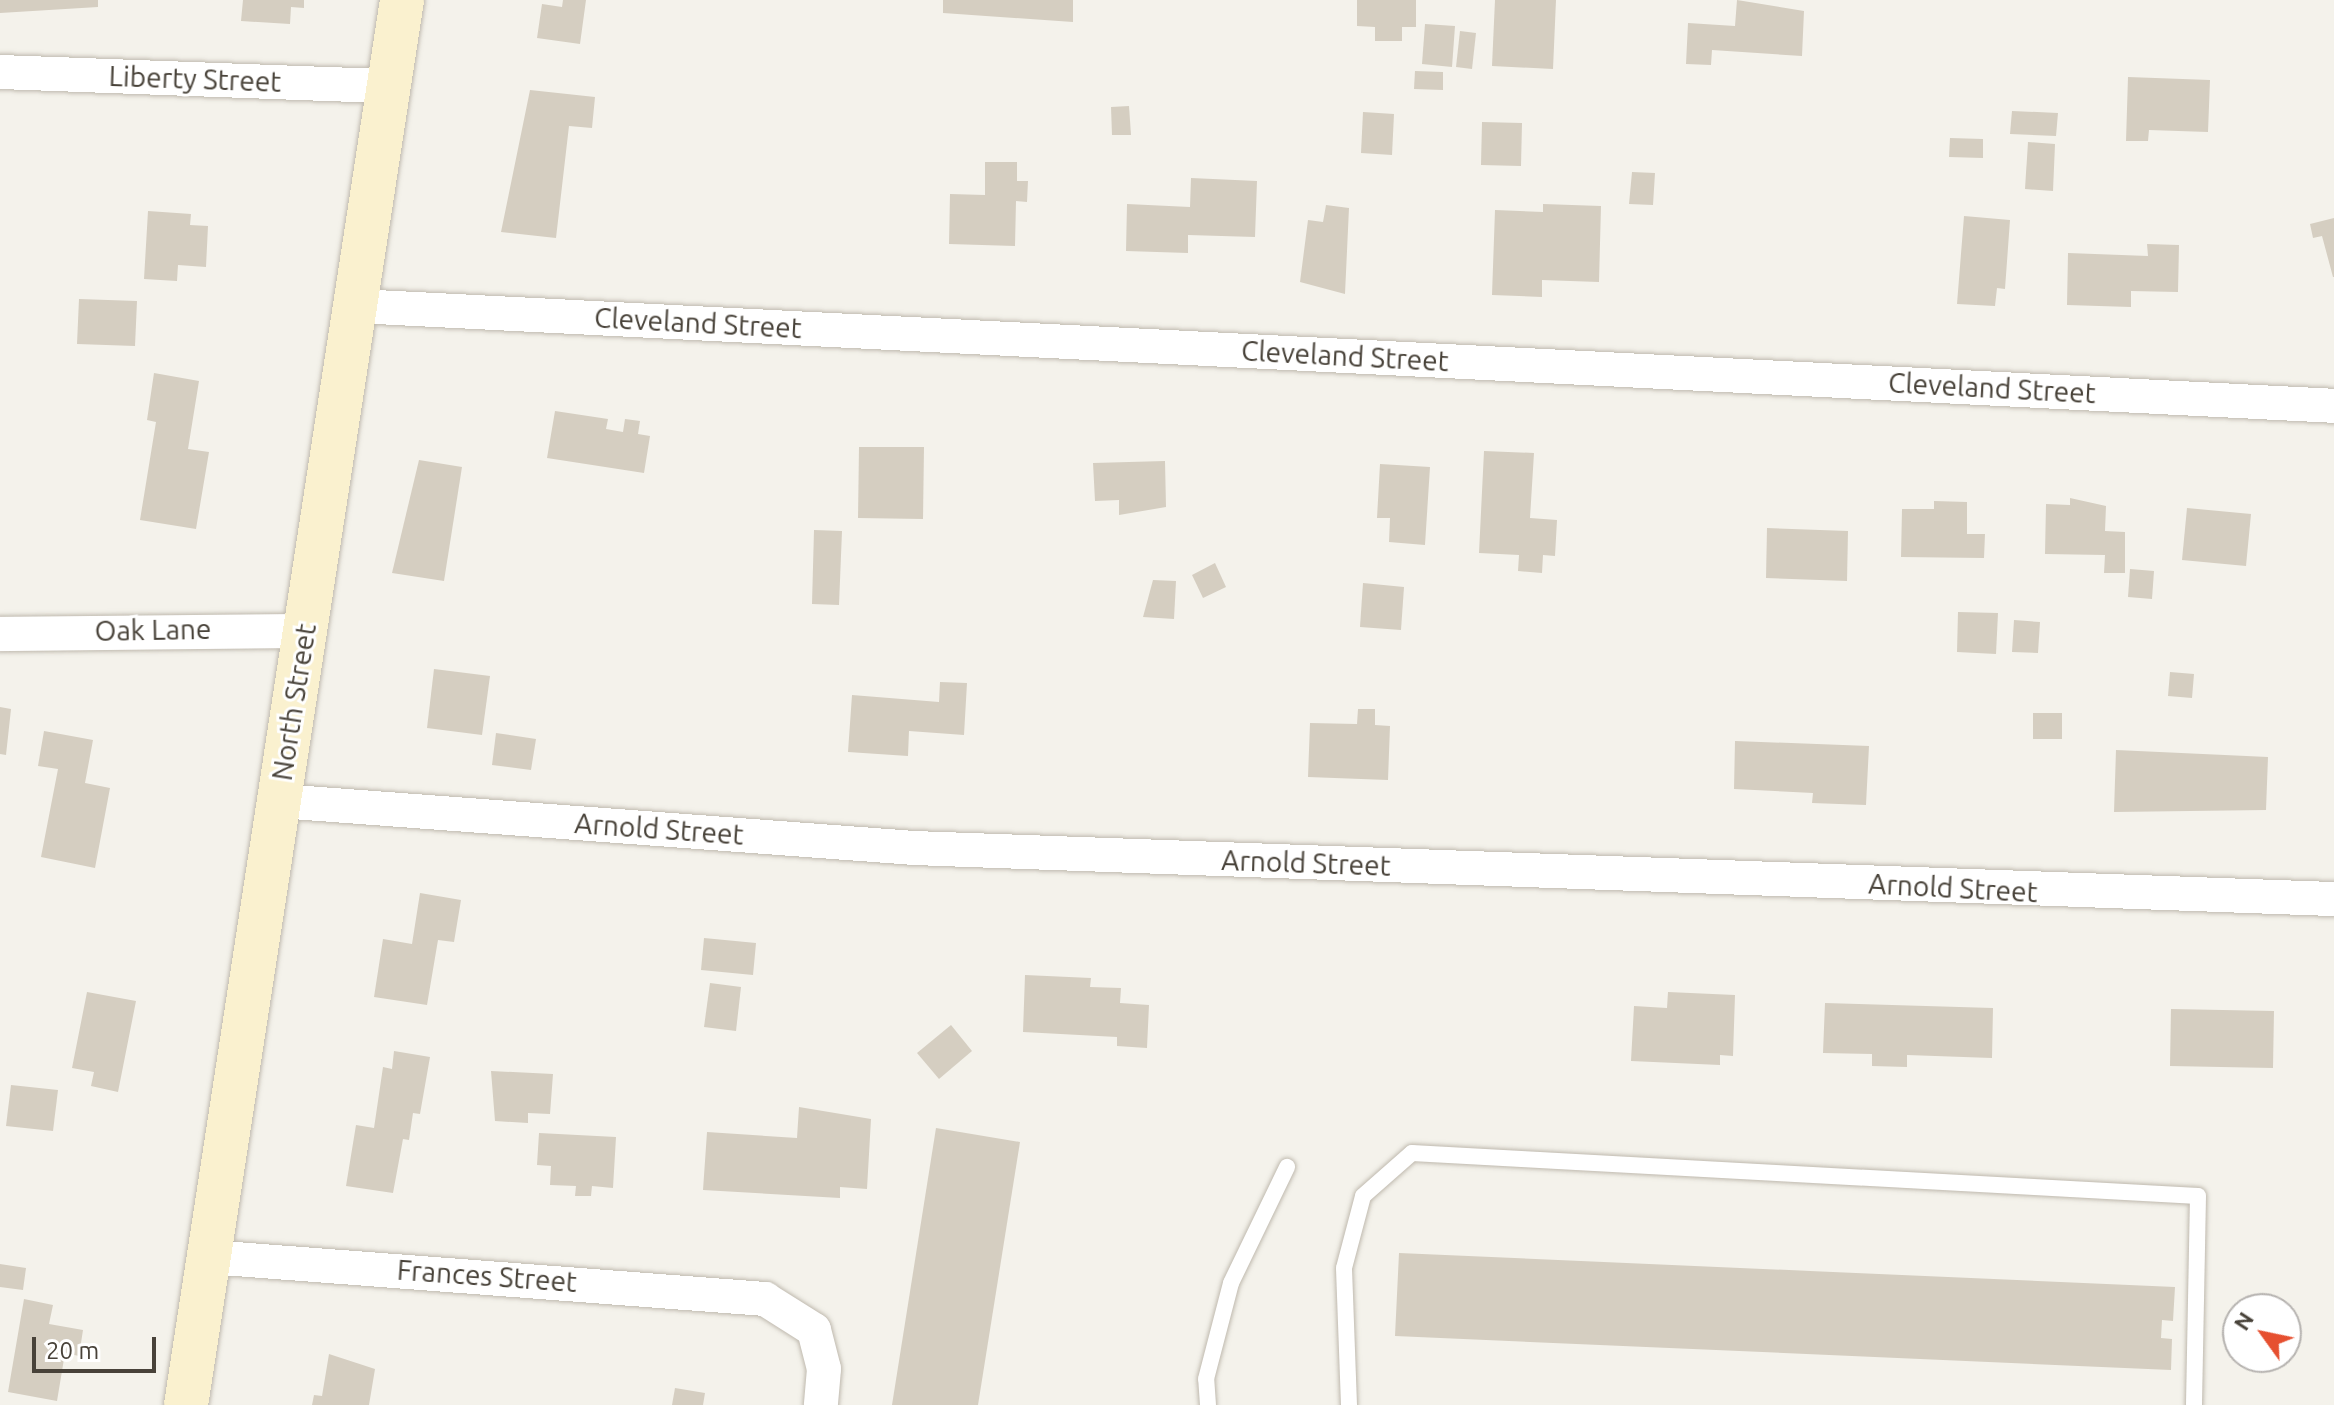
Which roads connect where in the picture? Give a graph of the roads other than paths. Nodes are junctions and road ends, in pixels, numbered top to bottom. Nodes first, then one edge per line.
1 (402, 0) edge
2 (0, 72) edge
3 (389, 86) junction
4 (356, 306) junction
5 (2334, 406) edge
6 (305, 631) junction
7 (0, 634) edge
8 (279, 801) junction
9 (2334, 899) edge
10 (1287, 1167) dead end
11 (209, 1257) junction
12 (186, 1405) edge
13 (821, 1405) edge
14 (1208, 1405) edge
15 (1349, 1405) edge
16 (2194, 1405) edge

1 - 3 main road, North Street
2 - 3 street, Liberty Street
3 - 4 main road, North Street
4 - 5 street, Cleveland Street
4 - 6 main road, North Street
6 - 7 street, Oak Lane
6 - 8 main road, North Street
8 - 9 street, Arnold Street
8 - 11 main road, North Street
10 - 14 lane
11 - 12 main road, North Street
11 - 13 street, Frances Street
15 - 16 lane

